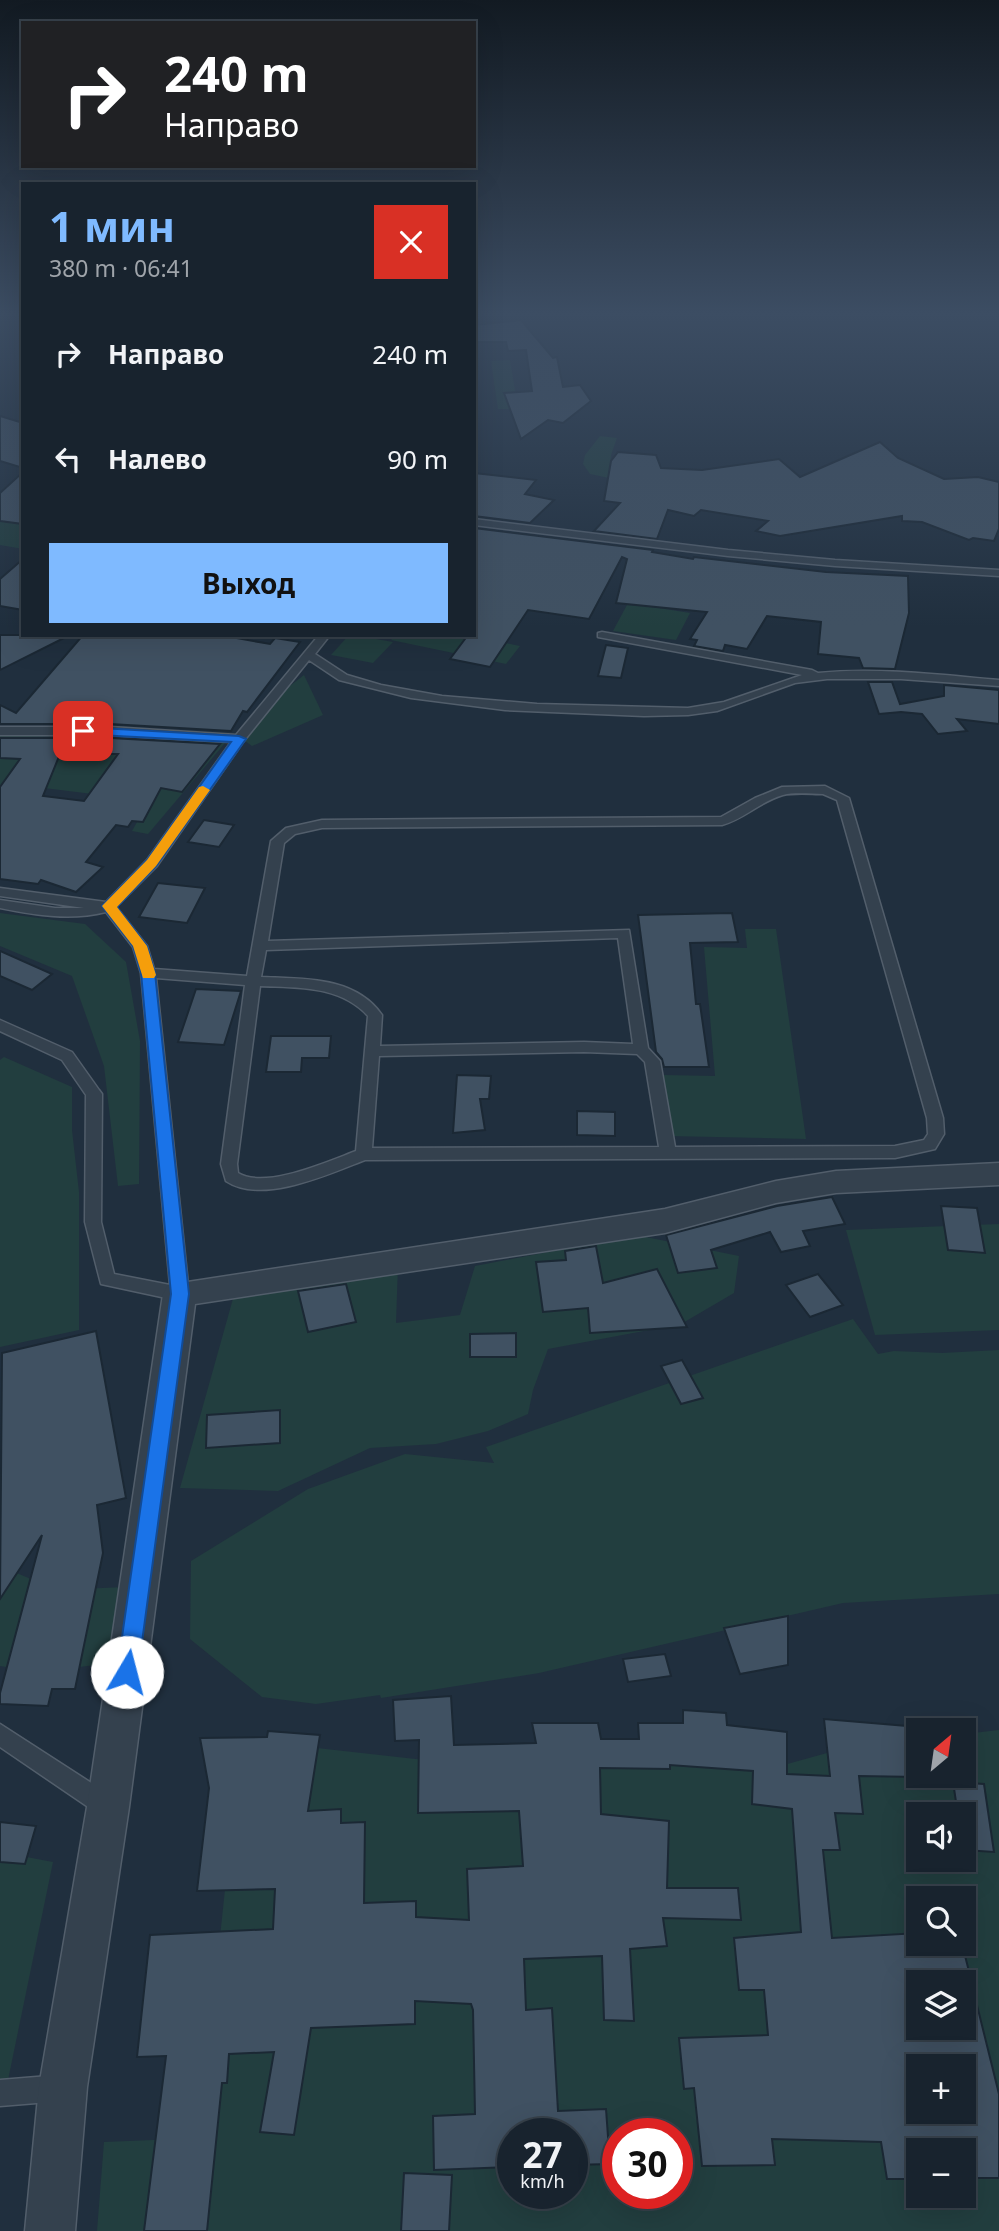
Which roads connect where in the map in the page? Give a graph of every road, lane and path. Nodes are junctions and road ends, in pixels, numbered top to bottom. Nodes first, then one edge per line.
1 (476, 522) edge
2 (999, 573) edge
3 (602, 635) dead end
4 (324, 637) edge
5 (308, 654) junction
6 (832, 676) junction
7 (999, 683) edge
8 (0, 732) edge
9 (239, 739) junction
10 (0, 892) edge
11 (0, 904) edge
12 (109, 906) junction
13 (262, 946) junction
14 (148, 973) junction
15 (253, 981) junction
16 (0, 1025) edge
17 (641, 1049) junction
18 (374, 1051) junction
19 (364, 1154) junction
20 (668, 1154) junction
21 (999, 1174) edge
22 (180, 1294) junction
23 (0, 1734) edge
24 (108, 1807) junction
25 (63, 2087) junction
26 (0, 2093) edge
27 (50, 2231) edge

1 - 2 lane
3 - 6 lane
4 - 5 lane
5 - 6 lane
5 - 9 lane
6 - 7 lane
8 - 9 lane
9 - 12 lane
10 - 12 lane
11 - 12 lane
12 - 14 lane
13 - 15 lane
13 - 17 lane
13 - 20 lane
14 - 15 lane
14 - 22 lane
15 - 18 lane
15 - 19 lane
16 - 22 lane
17 - 18 lane
17 - 20 lane
18 - 19 lane
19 - 20 lane
21 - 22 street
22 - 24 street
23 - 24 lane
24 - 25 street
25 - 26 lane
25 - 27 street

